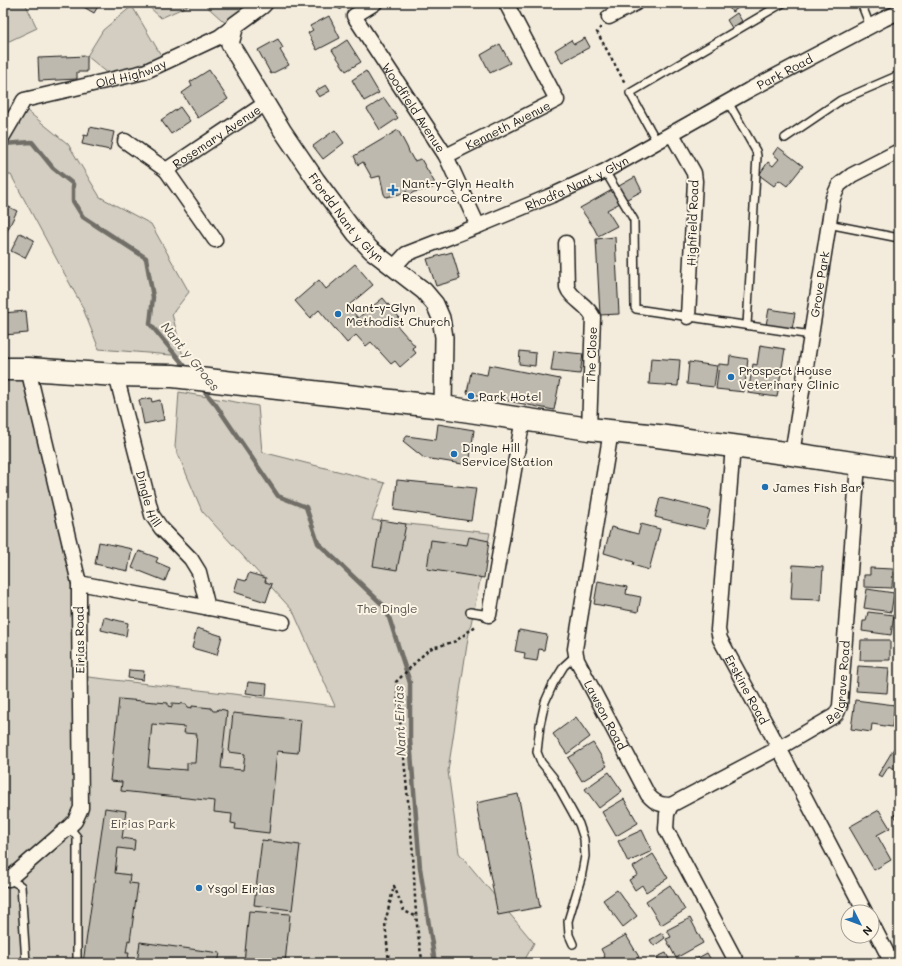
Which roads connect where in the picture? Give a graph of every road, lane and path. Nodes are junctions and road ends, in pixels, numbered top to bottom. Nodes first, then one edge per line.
1 (310, 3) edge
2 (375, 3) edge
3 (506, 3) edge
4 (636, 3) edge
5 (783, 3) edge
6 (861, 3) edge
7 (261, 4) edge
8 (899, 12) edge
9 (354, 16) junction
10 (609, 18) joint
11 (235, 25) junction
12 (870, 26) junction
13 (899, 76) edge
14 (630, 93) junction
15 (728, 102) junction
16 (266, 103) junction
17 (672, 134) junction
18 (3, 136) edge
19 (785, 138) dead end
20 (125, 141) dead end
21 (657, 142) junction
22 (899, 151) edge
23 (446, 156) junction
24 (166, 170) junction
25 (605, 172) junction
26 (828, 224) junction
27 (478, 226) junction
28 (899, 238) edge
29 (215, 240) dead end
30 (566, 243) dead end
31 (393, 268) junction
32 (688, 317) junction
33 (747, 326) junction
34 (811, 335) junction
35 (3, 369) edge
36 (28, 370) junction
37 (116, 375) junction
38 (443, 407) junction
39 (523, 418) junction
40 (589, 429) junction
41 (610, 432) junction
42 (733, 446) junction
43 (792, 454) junction
44 (858, 464) junction
45 (899, 470) edge
46 (80, 583) junction
47 (208, 608) junction
48 (470, 612) dead end
49 (489, 615) junction
50 (283, 622) dead end
51 (576, 655) junction
52 (779, 748) junction
53 (671, 804) junction
54 (69, 826) junction
55 (6, 879) edge
56 (861, 904) edge
57 (417, 917) junction
58 (880, 940) edge
59 (573, 944) dead end
60 (26, 963) edge
61 (77, 963) edge
62 (389, 963) edge
63 (423, 963) edge
64 (737, 963) edge
65 (892, 963) edge

1 - 9 path
2 - 9 street
3 - 23 street, Kenneth Avenue
4 - 10 street
5 - 14 lane
6 - 12 lane
7 - 11 street, Old Highway
8 - 12 street, Park Road
9 - 23 street, Woodfield Avenue
10 - 14 path
11 - 16 street, Ffordd Nant y Glyn
11 - 18 street, Old Highway
12 - 15 street, Park Road
13 - 19 lane
14 - 21 lane
15 - 17 street, Park Road
15 - 33 lane
16 - 24 street, Rosemary Avenue
16 - 31 street, Ffordd Nant y Glyn
17 - 21 street, Rhodfa Nant y Glyn
17 - 32 street, Highfield Road
20 - 24 street, Rosemary Avenue
21 - 25 street, Rhodfa Nant y Glyn
22 - 26 street, Grove Park
23 - 27 street, Woodfield Avenue
24 - 29 street, Rosemary Avenue
25 - 27 street, Rhodfa Nant y Glyn
25 - 32 lane
26 - 28 lane
26 - 34 street, Grove Park
27 - 31 street, Rhodfa Nant y Glyn
30 - 40 street, The Close
31 - 38 street, Ffordd Nant y Glyn
32 - 33 lane
33 - 34 lane
34 - 43 street, Grove Park
35 - 36 main road
36 - 37 main road
36 - 46 street, Eirias Road
37 - 38 main road
37 - 47 street, Dingle Hill
38 - 39 main road
39 - 40 main road
39 - 49 street
40 - 41 main road
41 - 42 main road
41 - 51 street, Lawson Road
42 - 43 main road
42 - 52 street, Erskine Road
43 - 44 main road
44 - 45 main road
44 - 52 street, Belgrave Road
46 - 47 street
46 - 54 street, Eirias Road
47 - 50 street
48 - 49 lane
49 - 57 path
51 - 53 street, Lawson Road
51 - 59 lane
52 - 53 street, Belgrave Road
52 - 56 street, Erskine Road
53 - 64 street
54 - 55 street, Eirias Road
54 - 61 lane
55 - 60 lane
57 - 62 path
57 - 63 path
58 - 65 street

